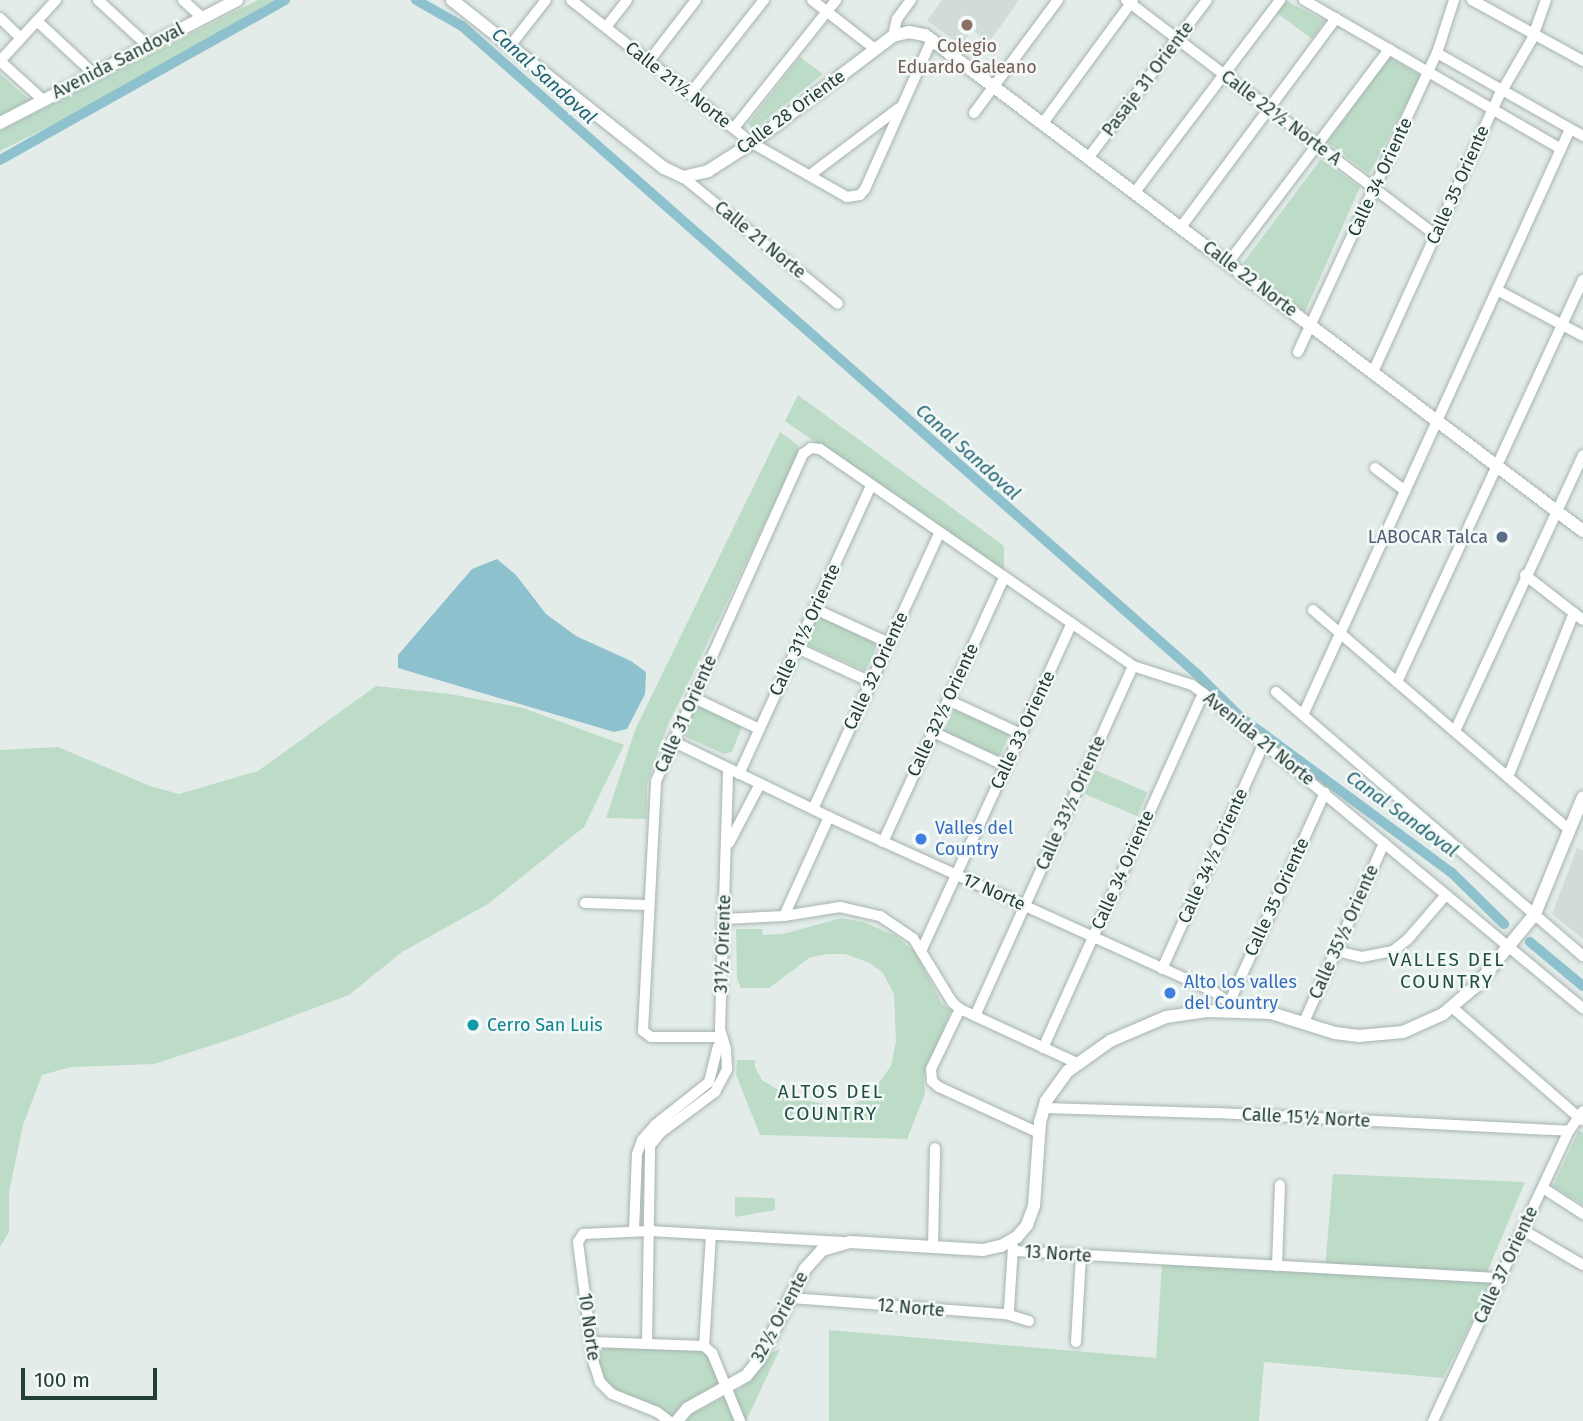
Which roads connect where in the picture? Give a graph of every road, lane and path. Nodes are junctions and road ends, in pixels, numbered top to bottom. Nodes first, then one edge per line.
1 (57, 0) edge
2 (99, 0) edge
3 (183, 0) edge
4 (237, 0) edge
5 (546, 0) edge
6 (571, 0) edge
7 (627, 0) edge
8 (696, 0) edge
9 (764, 0) edge
10 (812, 0) edge
11 (836, 0) edge
12 (911, 0) edge
13 (1058, 0) edge
14 (1207, 0) edge
15 (1280, 0) edge
16 (1454, 0) edge
17 (1546, 0) edge
18 (1130, 1) edge
19 (1307, 1) edge
20 (1476, 1) edge
21 (460, 2) edge
22 (827, 12) junction
23 (0, 18) edge
24 (202, 18) junction
25 (1336, 19) junction
26 (37, 21) junction
27 (606, 27) junction
28 (914, 33) joint
29 (1534, 33) junction
30 (893, 36) junction
31 (21, 38) junction
32 (932, 39) junction
33 (1178, 39) junction
34 (148, 46) junction
35 (510, 46) junction
36 (875, 49) junction
37 (1389, 49) junction
38 (1437, 54) junction
39 (0, 61) edge
40 (649, 61) junction
41 (1583, 61) edge
42 (1429, 72) junction
43 (94, 74) junction
44 (1224, 75) junction
45 (994, 86) junction
46 (1502, 90) junction
47 (690, 94) junction
48 (43, 100) junction
49 (902, 106) junction
50 (1269, 109) junction
51 (1493, 110) junction
52 (974, 113) dead end
53 (0, 123) edge
54 (1043, 123) junction
55 (734, 128) junction
56 (1570, 129) junction
57 (1583, 136) edge
58 (752, 143) junction
59 (1317, 145) junction
60 (1560, 149) junction
61 (1088, 157) junction
62 (810, 175) junction
63 (683, 177) junction
64 (1374, 189) junction
65 (1135, 192) junction
66 (1181, 227) junction
67 (1436, 235) junction
68 (1228, 262) junction
69 (1583, 280) edge
70 (1497, 290) junction
71 (838, 304) dead end
72 (1311, 325) junction
73 (1562, 325) junction
74 (1583, 336) edge
75 (1298, 352) dead end
76 (1373, 372) junction
77 (1437, 421) junction
78 (803, 454) joint
79 (1583, 455) edge
80 (1495, 465) junction
81 (1375, 468) dead end
82 (871, 486) junction
83 (1405, 491) junction
84 (1556, 511) junction
85 (1583, 531) edge
86 (939, 534) junction
87 (1525, 575) junction
88 (1004, 578) junction
89 (814, 609) junction
90 (1313, 610) dead end
91 (1579, 616) edge
92 (1071, 625) junction
93 (1340, 633) junction
94 (889, 643) junction
95 (797, 648) junction
96 (1133, 666) junction
97 (871, 682) junction
98 (1398, 682) junction
99 (1276, 692) dead end
100 (1203, 693) junction
101 (692, 697) junction
102 (948, 700) junction
103 (1303, 715) junction
104 (760, 729) junction
105 (1455, 731) junction
106 (933, 732) junction
107 (1021, 734) junction
108 (672, 741) junction
109 (1264, 743) junction
110 (1006, 766) junction
111 (733, 771) junction
112 (1508, 777) junction
113 (761, 785) junction
114 (1325, 793) junction
115 (1583, 797) edge
116 (813, 809) junction
117 (829, 817) junction
118 (1570, 830) junction
119 (883, 842) junction
120 (1384, 843) junction
121 (727, 847) junction
122 (956, 875) junction
123 (1446, 895) junction
124 (585, 903) dead end
125 (649, 905) junction
126 (1024, 906) junction
127 (1535, 914) junction
128 (784, 916) junction
129 (724, 919) junction
130 (1093, 937) junction
131 (1509, 947) junction
132 (922, 949) junction
133 (1336, 951) junction
134 (1583, 956) edge
135 (1162, 969) junction
136 (1235, 1005) junction
137 (1453, 1008) junction
138 (960, 1009) junction
139 (1583, 1009) edge
140 (975, 1016) junction
141 (1304, 1022) junction
142 (722, 1039) junction
143 (1043, 1048) junction
144 (1077, 1063) junction
145 (1044, 1108) junction
146 (1581, 1116) edge
147 (1569, 1131) junction
148 (1039, 1133) junction
149 (648, 1140) junction
150 (934, 1148) dead end
151 (1280, 1185) dead end
152 (1543, 1188) junction
153 (1583, 1214) edge
154 (1523, 1230) junction
155 (634, 1231) junction
156 (650, 1231) junction
157 (583, 1234) joint
158 (711, 1235) junction
159 (850, 1242) junction
160 (1013, 1246) junction
161 (933, 1247) junction
162 (1081, 1255) junction
163 (1583, 1265) edge
164 (1277, 1266) junction
165 (1501, 1278) junction
166 (791, 1298) junction
167 (1006, 1314) junction
168 (1029, 1321) dead end
169 (592, 1342) junction
170 (1076, 1342) dead end
171 (647, 1344) junction
172 (704, 1346) junction
173 (726, 1390) junction
174 (669, 1421) edge
175 (677, 1421) edge
176 (740, 1421) edge
177 (1433, 1421) edge

1 - 26 street
2 - 34 street
3 - 24 street
4 - 24 street, Avenida Sandoval
5 - 35 street
6 - 27 street, Calle 21½ Norte
7 - 27 street
8 - 40 street
9 - 47 street
10 - 22 street
11 - 22 street
12 - 30 street, Calle 28 Oriente
13 - 45 street
14 - 33 street, Pasaje 31 Oriente
15 - 44 street
16 - 38 street, Calle 34 Oriente
17 - 29 street, Calle 35 Oriente
18 - 33 street, Calle 22½ Norte A
18 - 54 street
19 - 25 street
20 - 29 street
21 - 35 street
22 - 36 street
22 - 55 street
23 - 31 street
24 - 34 street, Avenida Sandoval
25 - 37 street
25 - 50 street
26 - 31 street
26 - 43 street
27 - 40 street, Calle 21½ Norte
28 - 30 street, Calle 28 Oriente
28 - 32 street, Calle 22 Norte
29 - 41 street
29 - 46 street, Calle 35 Oriente
30 - 36 street, Calle 28 Oriente
31 - 39 street
32 - 45 street, Calle 22 Norte
32 - 49 street, Calle 21½ Norte
33 - 44 street, Calle 22½ Norte A
33 - 61 street, Pasaje 31 Oriente
34 - 43 street, Avenida Sandoval
35 - 63 street
36 - 58 street, Calle 28 Oriente
37 - 42 street
37 - 59 street
38 - 42 street, Calle 34 Oriente
38 - 46 street
39 - 48 street
40 - 47 street, Calle 21½ Norte
42 - 51 street
42 - 64 street, Calle 34 Oriente
43 - 48 street, Avenida Sandoval
44 - 50 street, Calle 22½ Norte A
44 - 65 street
45 - 52 street
45 - 54 street, Calle 22 Norte
46 - 51 street, Calle 35 Oriente
46 - 56 street
47 - 55 street, Calle 21½ Norte
48 - 53 street, Avenida Sandoval
49 - 62 street
49 - 62 street, Calle 21½ Norte
50 - 59 street, Calle 22½ Norte A
50 - 66 street
51 - 60 street
51 - 67 street, Calle 35 Oriente
54 - 61 street, Calle 22 Norte
55 - 58 street, Calle 21½ Norte
56 - 57 street
56 - 60 street
58 - 62 street, Calle 21½ Norte
58 - 63 street, Calle 28 Oriente
59 - 64 street, Calle 22½ Norte A
59 - 68 street
60 - 70 street
61 - 65 street, Calle 22 Norte
63 - 71 street, Calle 21 Norte
64 - 67 street, Calle 22½ Norte A
64 - 72 street, Calle 34 Oriente
65 - 66 street, Calle 22 Norte
66 - 68 street, Calle 22 Norte
67 - 76 street, Calle 35 Oriente
68 - 72 street, Calle 22 Norte
69 - 73 street
70 - 73 street
70 - 77 street
72 - 75 street, Calle 34 Oriente
72 - 76 street, Calle 22 Norte
73 - 74 street
73 - 80 street
76 - 77 street, Calle 22 Norte
77 - 80 street, Calle 22 Norte
77 - 83 street
78 - 82 street, Avenida 21 Norte
78 - 101 street, Calle 31 Oriente
79 - 84 street
80 - 84 street, Calle 22 Norte
80 - 98 street
81 - 83 street
82 - 86 street, Avenida 21 Norte
82 - 89 street, Calle 31½ Oriente
83 - 93 street
84 - 85 street, Calle 22 Norte
84 - 87 street
86 - 88 street, Avenida 21 Norte
86 - 94 street, Calle 32 Oriente
87 - 91 street
87 - 105 street
88 - 92 street, Avenida 21 Norte
88 - 102 street, Calle 32½ Oriente
89 - 94 street
89 - 95 street, Calle 31½ Oriente
90 - 93 street
91 - 112 street
92 - 96 street, Avenida 21 Norte
92 - 107 street, Calle 33 Oriente
93 - 98 street
93 - 103 street
94 - 97 street, Calle 32 Oriente
95 - 97 street
95 - 104 street, Calle 31½ Oriente
96 - 100 street, Avenida 21 Norte
96 - 126 street, Calle 33½ Oriente
97 - 116 street, Calle 32 Oriente
98 - 105 street
99 - 103 street
100 - 109 street, Avenida 21 Norte
100 - 130 street, Calle 34 Oriente
101 - 104 street
101 - 108 street, Calle 31 Oriente
102 - 106 street, Calle 32½ Oriente
102 - 107 street
103 - 127 street
104 - 111 street, Calle 31½ Oriente
105 - 112 street
106 - 110 street
106 - 119 street, Calle 32½ Oriente
107 - 110 street, Calle 33 Oriente
108 - 111 street, 17 Norte
108 - 125 street, Calle 31 Oriente
109 - 114 street, Avenida 21 Norte
109 - 135 street, Calle 34½ Oriente
110 - 122 street, Calle 33 Oriente
111 - 113 street, 17 Norte
111 - 121 street, 31½ Oriente
112 - 118 street
113 - 116 street, 17 Norte
113 - 121 street, 31½ Oriente
114 - 120 street, Avenida 21 Norte
114 - 136 street, Calle 35 Oriente
115 - 118 street
116 - 117 street, 17 Norte
117 - 119 street, 17 Norte
117 - 128 street
118 - 127 street
119 - 122 street, 17 Norte
120 - 123 street, Avenida 21 Norte
120 - 133 street, Calle 35½ Oriente
121 - 129 street, 31½ Oriente
122 - 126 street, 17 Norte
122 - 132 street, Calle 33 Oriente
123 - 131 street, Avenida 21 Norte
123 - 133 street
124 - 125 street
125 - 142 street, Calle 31 Oriente
126 - 130 street, 17 Norte
126 - 140 street, Calle 33½ Oriente
127 - 131 street
127 - 134 street
128 - 129 street
128 - 132 street
129 - 142 street, 31½ Oriente
130 - 135 street, 17 Norte
130 - 143 street, Calle 34 Oriente
131 - 137 street
131 - 139 street, Avenida 21 Norte
132 - 138 street
133 - 141 street, Calle 35½ Oriente
135 - 136 street, 17 Norte
136 - 141 street
136 - 144 street
137 - 141 street
137 - 146 street
138 - 140 street
138 - 148 street
140 - 143 street
142 - 149 street, 31½ Oriente
143 - 144 street
144 - 145 street
145 - 147 street, Calle 15½ Norte
145 - 148 street
146 - 147 street, Calle 37 Oriente
147 - 152 street, Calle 37 Oriente
148 - 160 street
149 - 155 street
149 - 156 street
150 - 161 street
151 - 164 street
152 - 153 street
152 - 154 street, Calle 37 Oriente
154 - 163 street
154 - 165 street, Calle 37 Oriente
155 - 156 street, 13 Norte
155 - 157 street, 13 Norte
156 - 158 street, 13 Norte
156 - 171 street
157 - 169 street, 10 Norte
158 - 159 street, 13 Norte
158 - 172 street
159 - 161 street, 13 Norte
159 - 166 street, 32½ Oriente
160 - 161 street, 13 Norte
160 - 162 street, 13 Norte
160 - 167 street
162 - 164 street, 13 Norte
162 - 170 street
164 - 165 street, 13 Norte
165 - 177 street, Calle 37 Oriente
166 - 167 street, 12 Norte
166 - 173 street, 32½ Oriente
167 - 168 street, 12 Norte
169 - 171 street
169 - 174 street, 10 Norte
171 - 172 street
172 - 173 street
173 - 175 street, 32½ Oriente
173 - 176 street

